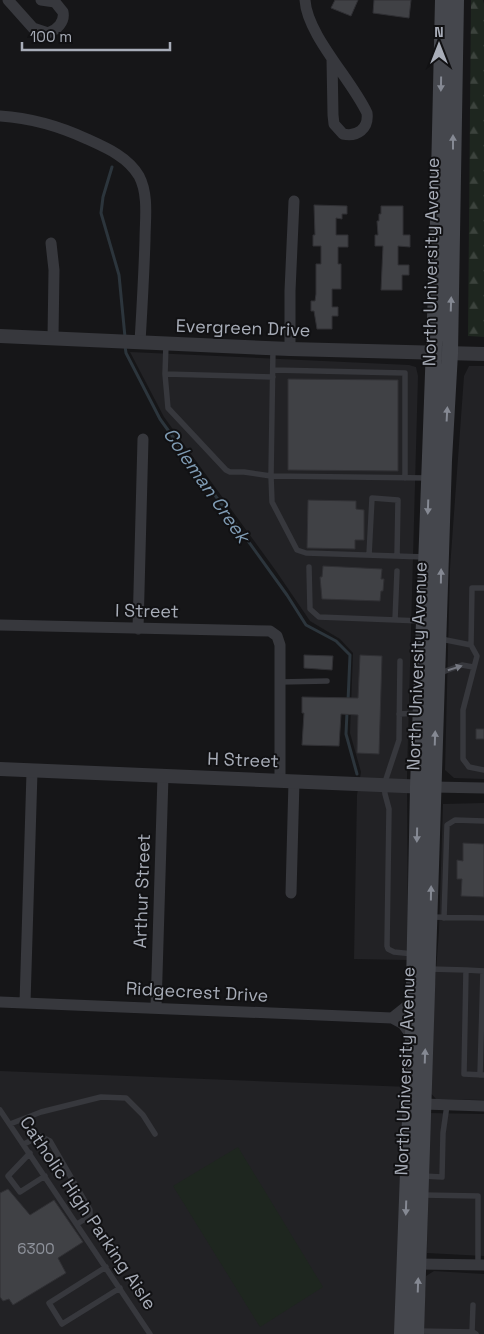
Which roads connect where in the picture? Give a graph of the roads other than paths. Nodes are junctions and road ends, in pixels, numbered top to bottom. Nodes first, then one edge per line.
1 (8, 0) edge
2 (41, 0) edge
3 (306, 0) edge
4 (443, 0) edge
5 (456, 0) edge
6 (332, 59) junction
7 (0, 116) edge
8 (294, 201) dead end
9 (51, 243) dead end
10 (0, 336) edge
11 (53, 337) junction
12 (130, 342) junction
13 (166, 344) junction
14 (273, 348) junction
15 (290, 349) junction
16 (434, 353) junction
17 (450, 353) junction
18 (484, 354) edge
19 (273, 370) junction
20 (164, 374) junction
21 (273, 377) junction
22 (143, 439) dead end
23 (271, 476) junction
24 (404, 478) junction
25 (429, 478) junction
26 (369, 555) junction
27 (396, 556) junction
28 (426, 557) junction
29 (310, 567) dead end
30 (396, 570) dead end
31 (484, 588) edge
32 (394, 620) junction
33 (424, 621) junction
34 (0, 625) edge
35 (138, 629) junction
36 (439, 638) junction
37 (471, 645) junction
38 (400, 661) dead end
39 (473, 667) junction
40 (438, 674) junction
41 (327, 681) dead end
42 (280, 682) junction
43 (421, 713) junction
44 (399, 714) junction
45 (0, 769) edge
46 (484, 770) edge
47 (32, 772) junction
48 (163, 776) junction
49 (280, 780) junction
50 (294, 781) junction
51 (384, 785) junction
52 (426, 787) junction
53 (484, 788) edge
54 (484, 821) edge
55 (291, 893) dead end
56 (437, 918) junction
57 (484, 918) edge
58 (415, 954) junction
59 (428, 968) junction
60 (466, 970) junction
61 (484, 971) edge
62 (414, 995) junction
63 (0, 1002) edge
64 (25, 1003) junction
65 (156, 1008) junction
66 (392, 1018) junction
67 (413, 1038) junction
68 (482, 1075) edge
69 (424, 1104) junction
70 (447, 1105) junction
71 (484, 1106) edge
72 (0, 1110) edge
73 (10, 1124) junction
74 (155, 1134) dead end
75 (24, 1144) junction
76 (30, 1154) junction
77 (45, 1176) junction
78 (421, 1176) junction
79 (421, 1195) junction
80 (481, 1196) edge
81 (77, 1224) junction
82 (419, 1264) junction
83 (481, 1265) edge
84 (106, 1267) junction
85 (120, 1288) junction
86 (472, 1305) dead end
87 (411, 1333) edge
88 (474, 1333) edge
89 (150, 1334) edge

1 - 2 street
3 - 6 street
4 -> 16 main road, North University Avenue
17 -> 5 main road, North University Avenue
6 - 6 street
7 - 12 street
8 - 15 street
9 - 11 street
10 - 11 street, Evergreen Drive
11 - 12 street, Evergreen Drive
12 - 13 street, Evergreen Drive
13 - 14 street, Evergreen Drive
13 - 20 lane
14 - 15 street, Evergreen Drive
14 - 19 lane
15 - 16 street, Evergreen Drive
16 - 17 street, Evergreen Drive
16 - 25 main road, North University Avenue
17 - 18 street, Evergreen Drive
36 -> 17 main road, North University Avenue
19 - 21 lane
19 - 24 lane
20 - 21 lane
20 - 23 lane
21 - 23 lane
22 - 35 street
23 - 24 lane
23 - 26 lane
24 - 25 lane
25 -> 28 main road, North University Avenue
26 - 27 lane
26 - 27 lane
27 - 28 lane
28 - 33 main road, North University Avenue
29 - 32 lane
30 - 32 lane
31 - 37 lane
32 - 33 lane
33 - 43 main road, North University Avenue
34 - 35 street, I Street
35 - 42 street, I Street
36 - 37 lane
36 - 40 main road, North University Avenue
37 - 39 lane
38 - 44 lane
40 -> 39 lane
39 - 46 lane
52 -> 40 main road, North University Avenue
41 - 42 lane
42 - 49 street
43 - 44 lane
43 - 52 main road, North University Avenue
44 - 51 lane
45 - 47 street, H Street
47 - 48 street, H Street
47 - 64 street
48 - 49 street, H Street
48 - 65 street, Arthur Street
49 - 50 street, H Street
50 - 51 street, H Street
50 - 55 street
51 - 52 street, H Street
51 - 58 lane
52 - 53 street, H Street
56 -> 52 main road, North University Avenue
52 -> 58 main road, North University Avenue
54 - 56 lane
56 - 57 lane
56 - 59 main road, North University Avenue
58 - 62 main road, North University Avenue
59 - 60 lane
69 -> 59 main road, North University Avenue
60 - 61 lane
60 - 68 lane
61 - 68 lane
62 - 66 street
62 - 67 main road, North University Avenue
63 - 64 street, Ridgecrest Drive
64 - 65 street, Ridgecrest Drive
65 - 66 street, Ridgecrest Drive
66 - 67 street
67 -> 87 main road, North University Avenue
69 - 70 street
69 - 78 main road, North University Avenue
70 - 71 street
70 - 78 lane
72 - 73 lane, Catholic High Parking Aisle
73 - 74 lane
73 - 75 lane, Catholic High Parking Aisle
75 - 76 lane, Catholic High Parking Aisle
75 - 81 lane
76 - 77 lane, Catholic High Parking Aisle
76 - 77 lane
77 - 81 lane, Catholic High Parking Aisle
78 - 79 main road, North University Avenue
79 - 80 lane
79 - 82 main road, North University Avenue
80 - 83 lane
81 - 84 lane, Catholic High Parking Aisle
82 - 83 street
87 -> 82 main road, North University Avenue
84 - 85 lane, Catholic High Parking Aisle
84 - 85 lane
85 - 89 lane, Catholic High Parking Aisle
86 - 88 lane
87 - 88 lane

